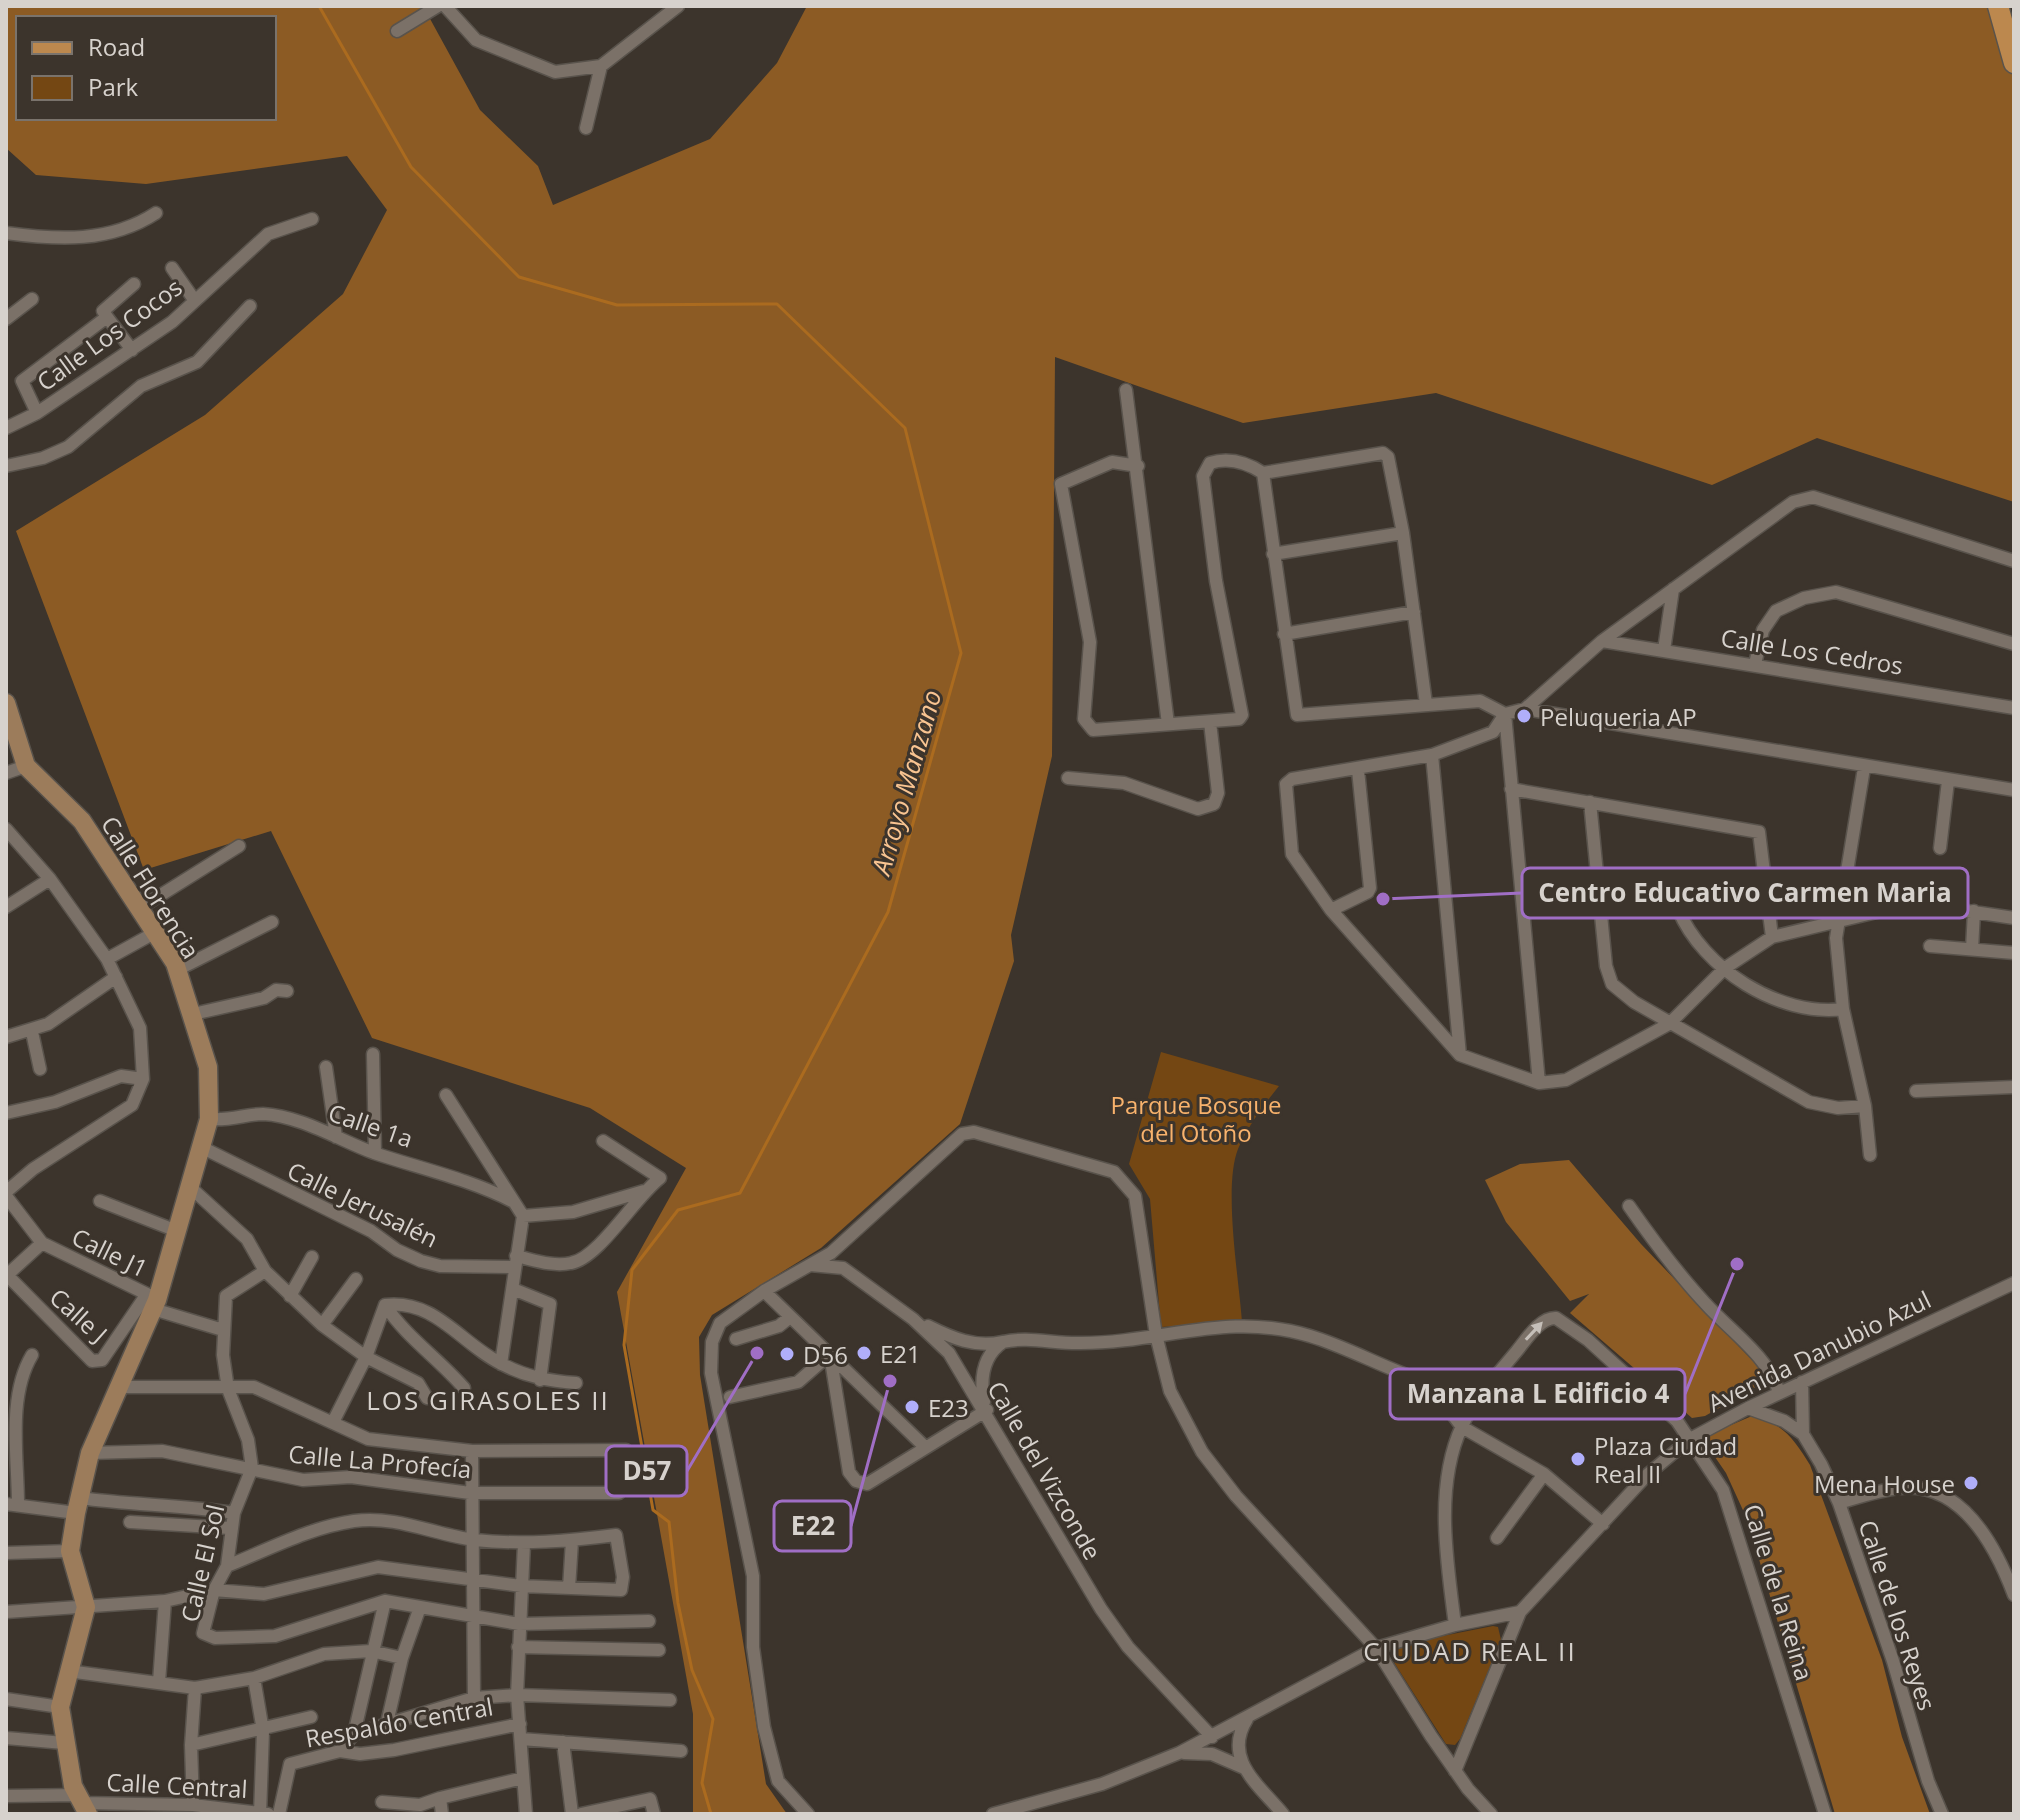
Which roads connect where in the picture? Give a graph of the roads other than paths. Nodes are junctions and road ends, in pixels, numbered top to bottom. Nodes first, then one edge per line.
1 (438, 6) edge
2 (445, 6) edge
3 (678, 6) edge
4 (1998, 6) edge
5 (2012, 6) edge
6 (2014, 13) edge
7 (397, 31) dead end
8 (2014, 63) edge
9 (601, 66) junction
10 (586, 128) dead end
11 (156, 213) dead end
12 (312, 219) dead end
13 (6, 233) edge
14 (172, 268) dead end
15 (134, 284) dead end
16 (32, 299) dead end
17 (195, 301) junction
18 (250, 306) dead end
19 (107, 317) junction
20 (6, 319) edge
21 (132, 350) junction
22 (1126, 390) dead end
23 (37, 413) junction
24 (6, 428) edge
25 (6, 466) edge
26 (1138, 466) junction
27 (1263, 473) junction
28 (1403, 533) junction
29 (1273, 554) junction
30 (2014, 561) edge
31 (1673, 589) junction
32 (1414, 612) junction
33 (1284, 634) junction
34 (1602, 641) junction
35 (2014, 644) edge
36 (1664, 650) junction
37 (1755, 664) junction
38 (6, 703) edge
39 (1426, 704) junction
40 (2014, 708) edge
41 (1525, 709) junction
42 (1505, 714) junction
43 (1210, 722) junction
44 (1168, 724) junction
45 (1432, 755) junction
46 (26, 766) junction
47 (1864, 768) junction
48 (1358, 770) junction
49 (6, 773) edge
50 (1068, 778) dead end
51 (1948, 781) junction
52 (1511, 789) junction
53 (2014, 790) edge
54 (1590, 802) junction
55 (6, 829) edge
56 (239, 846) dead end
57 (1940, 848) dead end
58 (50, 879) junction
59 (6, 907) edge
60 (140, 908) junction
61 (1678, 909) dead end
62 (1331, 910) junction
63 (1974, 911) junction
64 (2014, 918) edge
65 (1839, 921) junction
66 (272, 922) dead end
67 (156, 932) junction
68 (1772, 937) junction
69 (1930, 946) dead end
70 (1972, 949) junction
71 (2014, 953) edge
72 (107, 959) junction
73 (1725, 968) junction
74 (177, 970) junction
75 (116, 977) junction
76 (287, 991) dead end
77 (1843, 1009) junction
78 (193, 1014) junction
79 (1669, 1024) junction
80 (32, 1032) junction
81 (6, 1037) edge
82 (373, 1054) dead end
83 (1460, 1055) junction
84 (326, 1067) dead end
85 (40, 1069) dead end
86 (143, 1079) junction
87 (1539, 1083) junction
88 (2014, 1087) edge
89 (1916, 1091) dead end
90 (446, 1095) dead end
91 (1865, 1106) junction
92 (6, 1113) edge
93 (209, 1119) junction
94 (336, 1137) junction
95 (603, 1141) dead end
96 (201, 1147) junction
97 (375, 1153) junction
98 (1870, 1155) dead end
99 (190, 1187) junction
100 (644, 1191) junction
101 (6, 1194) edge
102 (100, 1201) dead end
103 (514, 1202) junction
104 (1629, 1206) dead end
105 (523, 1216) junction
106 (177, 1231) junction
107 (42, 1243) junction
108 (839, 1246) junction
109 (312, 1257) dead end
110 (515, 1261) junction
111 (810, 1265) junction
112 (843, 1268) junction
113 (265, 1271) junction
114 (7, 1275) edge
115 (356, 1279) dead end
116 (2014, 1283) edge
117 (513, 1289) junction
118 (764, 1291) junction
119 (290, 1296) junction
120 (153, 1301) junction
121 (385, 1305) junction
122 (790, 1317) junction
123 (913, 1319) junction
124 (322, 1325) junction
125 (223, 1330) junction
126 (1156, 1335) junction
127 (736, 1339) dead end
128 (1013, 1339) junction
129 (830, 1354) junction
130 (32, 1355) dead end
131 (366, 1357) junction
132 (501, 1364) junction
133 (540, 1380) junction
134 (1427, 1381) junction
135 (1802, 1382) junction
136 (576, 1383) dead end
137 (118, 1387) junction
138 (464, 1388) dead end
139 (228, 1389) junction
140 (1484, 1391) junction
141 (1779, 1392) junction
142 (730, 1397) dead end
143 (427, 1398) dead end
144 (1748, 1408) junction
145 (987, 1410) junction
146 (333, 1422) junction
147 (1462, 1427) junction
148 (1803, 1434) junction
149 (1690, 1439) junction
150 (925, 1447) junction
151 (626, 1450) dead end
152 (472, 1451) junction
153 (90, 1453) junction
154 (252, 1468) junction
155 (1544, 1474) junction
156 (470, 1493) junction
157 (619, 1493) dead end
158 (1839, 1503) junction
159 (12, 1505) edge
160 (78, 1506) junction
161 (234, 1513) junction
162 (130, 1522) dead end
163 (1603, 1524) junction
164 (230, 1528) junction
165 (1497, 1538) dead end
166 (472, 1539) junction
167 (572, 1541) junction
168 (524, 1544) junction
169 (70, 1551) junction
170 (6, 1553) edge
171 (227, 1566) junction
172 (471, 1579) junction
173 (521, 1586) junction
174 (569, 1588) junction
175 (214, 1590) junction
176 (2014, 1595) edge
177 (165, 1601) junction
178 (385, 1601) junction
179 (86, 1607) junction
180 (419, 1610) junction
181 (6, 1612) edge
182 (1520, 1612) junction
183 (471, 1618) junction
184 (649, 1621) dead end
185 (519, 1624) junction
186 (1455, 1625) junction
187 (518, 1647) junction
188 (1376, 1648) junction
189 (659, 1650) dead end
190 (371, 1651) junction
191 (402, 1658) junction
192 (68, 1671) junction
193 (254, 1678) junction
194 (159, 1682) junction
195 (195, 1688) junction
196 (517, 1695) junction
197 (474, 1698) junction
198 (6, 1699) edge
199 (670, 1700) dead end
200 (60, 1707) junction
201 (311, 1717) dead end
202 (1247, 1718) junction
203 (387, 1723) junction
204 (520, 1724) junction
205 (263, 1731) junction
206 (354, 1734) junction
207 (1212, 1737) junction
208 (6, 1738) edge
209 (521, 1739) junction
210 (563, 1742) junction
211 (64, 1743) junction
212 (191, 1745) junction
213 (340, 1751) junction
214 (681, 1751) dead end
215 (1179, 1753) junction
216 (1242, 1767) junction
217 (1455, 1771) junction
218 (523, 1778) junction
219 (6, 1796) edge
220 (440, 1798) junction
221 (382, 1802) dead end
222 (83, 1804) edge
223 (193, 1805) junction
224 (263, 1813) edge
225 (279, 1814) edge
226 (442, 1814) edge
227 (526, 1814) edge
228 (572, 1814) edge
229 (581, 1814) edge
230 (654, 1814) edge
231 (808, 1814) edge
232 (993, 1814) edge
233 (1283, 1814) edge
234 (1491, 1814) edge
235 (1825, 1814) edge
236 (1942, 1814) edge

1 - 7 street
2 - 9 street
3 - 9 street
4 - 8 main road
5 - 6 main road
9 - 10 street
11 - 13 street
12 - 17 street, Calle Los Cocos
14 - 17 street
15 - 19 street
16 - 20 street
17 - 21 street, Calle Los Cocos
18 - 25 street
19 - 21 street
19 - 23 street
21 - 23 street, Calle Los Cocos
22 - 26 street
23 - 24 street, Calle Los Cocos
26 - 44 street
26 - 44 street
27 - 28 street
27 - 29 street
27 - 43 street
28 - 29 street
28 - 32 street
29 - 33 street
30 - 31 street
31 - 34 street
31 - 36 street
32 - 33 street
32 - 39 street
33 - 39 street
34 - 36 street, Calle Los Cedros
34 - 41 street
35 - 37 street
36 - 37 street, Calle Los Cedros
37 - 40 street, Calle Los Cedros
38 - 46 street, Calle Florencia
39 - 42 street
41 - 42 street
41 - 47 street
42 - 45 street
42 - 52 street
43 - 44 street
43 - 50 street
45 - 48 street
45 - 83 street
46 - 49 street
46 - 60 street, Calle Florencia
47 - 51 street
47 - 65 street
48 - 62 street
48 - 62 street
51 - 53 street
51 - 57 street
52 - 54 street
52 - 87 street
54 - 68 street
54 - 79 street
55 - 58 street
56 - 60 street
58 - 59 street
58 - 72 street
60 - 67 street, Calle Florencia
61 - 73 street
62 - 83 street
63 - 64 street
63 - 65 street
63 - 70 street
65 - 68 street
65 - 77 street
66 - 74 street
67 - 72 street
67 - 74 street, Calle Florencia
68 - 73 street
69 - 70 street
70 - 71 street
72 - 75 street
73 - 77 street
73 - 79 street
74 - 78 street, Calle Florencia
75 - 80 street
75 - 86 street
76 - 78 street
77 - 91 street
78 - 93 street, Calle Florencia
79 - 87 street
79 - 91 street
80 - 81 street
80 - 85 street
82 - 97 street
83 - 87 street
84 - 94 street
86 - 92 street
86 - 101 street
88 - 89 street
90 - 103 street
91 - 98 street
93 - 94 street, Calle 1a
93 - 96 street, Calle Florencia
94 - 97 street, Calle 1a
95 - 100 street
96 - 99 street, Calle Florencia
96 - 110 street, Calle Jerusalén
97 - 103 street, Calle 1a
99 - 106 street, Calle Florencia
99 - 113 street
100 - 105 street
100 - 110 street, Calle Jerusalén
101 - 107 street
102 - 106 street
103 - 105 street
104 - 141 street
105 - 110 street
106 - 120 street, Calle Florencia
107 - 114 street
107 - 120 street, Calle J1
108 - 111 street
108 - 112 street
108 - 126 street
109 - 119 street
110 - 117 street
111 - 112 street
111 - 118 street
112 - 123 street, Calle del Vizconde
113 - 119 street
113 - 125 street
114 - 120 street, Calle J
115 - 124 street
116 - 135 street, Avenida Danubio Azul
117 - 132 street
117 - 133 street
118 - 122 street
118 - 231 street
119 - 124 street
120 - 125 street, Calle J1
120 - 137 street, Calle Florencia
121 - 131 street
121 - 132 street
121 - 138 street
122 - 127 street
122 - 129 street
123 - 128 street
123 - 145 street, Calle del Vizconde
124 - 131 street
125 - 139 street
126 - 128 street
126 - 134 street
126 - 188 street
128 - 145 street
129 - 142 street
129 - 150 street
129 - 150 street
130 - 159 street
131 - 143 street
131 - 146 street
132 - 133 street
133 - 136 street
134 - 140 street
134 - 147 street
135 - 141 street, Avenida Danubio Azul
135 - 148 street, Calle de los Reyes
137 - 139 street
137 - 153 street, Calle Florencia
139 - 146 street
139 - 154 street
140 - 147 street, Calle de la Reina
140 -> 149 street, Calle de la Reina
141 - 144 street, Avenida Danubio Azul
144 - 148 street
144 - 149 street, Avenida Danubio Azul
145 - 150 street
145 - 207 street, Calle del Vizconde
146 - 152 street
147 - 155 street
147 - 186 street, Calle de la Reina
148 - 158 street, Calle de los Reyes
149 - 163 street, Avenida Danubio Azul
149 - 235 street, Calle de la Reina
151 - 152 street
152 - 156 street
153 - 154 street, Calle La Profecía
153 - 160 street, Calle Florencia
154 - 156 street, Calle La Profecía
154 - 161 street, Calle El Sol
155 - 163 street
155 - 165 street
156 - 157 street, Calle La Profecía
156 - 166 street
158 - 176 street
158 - 236 street, Calle de los Reyes
159 - 160 street
160 - 161 street
160 - 169 street, Calle Florencia
161 - 164 street, Calle El Sol
162 - 164 street
163 - 182 street, Avenida Danubio Azul
164 - 171 street, Calle El Sol
166 - 168 street
166 - 171 street
166 - 172 street
167 - 168 street
167 - 174 street
167 - 174 street
168 - 173 street
169 - 170 street
169 - 179 street
171 - 175 street, Calle El Sol
172 - 173 street
172 - 175 street
172 - 183 street
173 - 174 street
173 - 185 street
175 - 177 street
175 - 178 street, Calle El Sol
177 - 179 street
177 - 194 street
178 - 180 street
178 - 190 street
179 - 181 street
179 - 192 street
180 - 183 street
180 - 191 street
182 - 186 street
182 - 217 street, Avenida Danubio Azul
183 - 185 street
183 - 197 street
184 - 185 street
185 - 187 street
186 - 188 street
187 - 189 street
187 - 196 street
188 - 202 street
188 - 217 street
190 - 191 street
190 - 193 street
190 - 206 street
191 - 203 street
192 - 194 street
192 - 200 street
193 - 195 street
193 - 205 street
194 - 195 street
195 - 212 street
196 - 197 street
196 - 199 street
196 - 204 street
197 - 203 street
198 - 200 street
200 - 211 street
201 - 205 street
202 - 207 street
202 - 216 street
203 - 206 street
204 - 209 street
204 - 213 street, Respaldo Central
205 - 212 street
205 - 224 street
206 - 213 street
207 - 215 street
208 - 211 street
209 - 210 street
209 - 218 street
210 - 214 street
210 - 228 street
211 - 222 street
212 - 223 street
213 - 225 street, Respaldo Central
215 - 216 street
215 - 232 street
216 - 233 street
217 - 234 street
218 - 220 street
218 - 227 street
219 - 222 street, Calle Central
220 - 221 street
220 - 226 street
222 - 223 street, Calle Central
223 - 224 street, Calle Central
229 - 230 street

